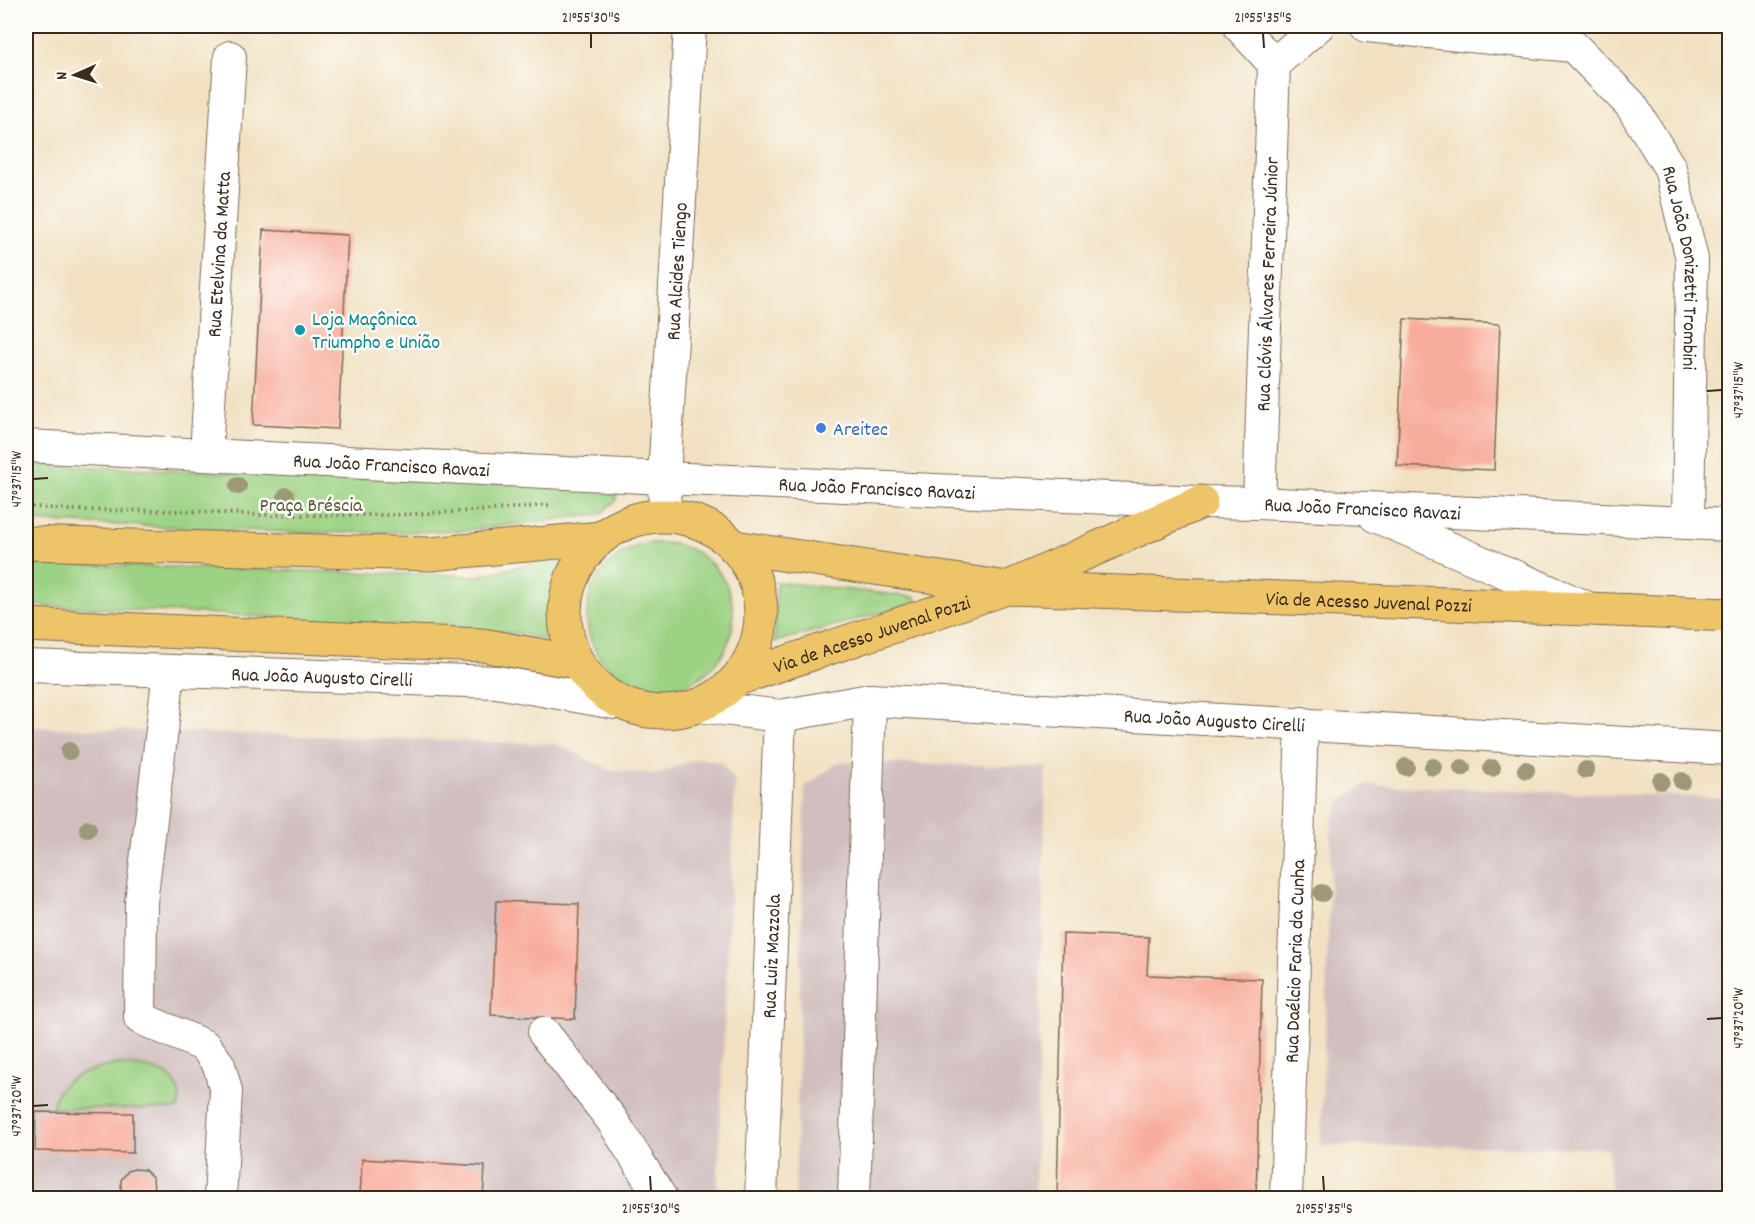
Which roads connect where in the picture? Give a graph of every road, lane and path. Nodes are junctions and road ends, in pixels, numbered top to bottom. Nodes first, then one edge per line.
1 (690, 26) edge
2 (1239, 26) edge
3 (1318, 26) edge
4 (1367, 26) edge
5 (230, 57) dead end
6 (1274, 64) junction
7 (26, 446) edge
8 (206, 454) junction
9 (664, 478) junction
10 (1201, 502) junction
11 (1259, 503) junction
12 (560, 504) dead end
13 (26, 506) edge
14 (1356, 508) junction
15 (665, 515) junction
16 (1688, 523) junction
17 (1730, 525) edge
18 (601, 538) junction
19 (26, 543) edge
20 (734, 547) junction
21 (1006, 588) junction
22 (1589, 609) junction
23 (1730, 615) edge
24 (26, 625) edge
25 (577, 662) junction
26 (26, 666) edge
27 (169, 672) junction
28 (737, 679) junction
29 (870, 700) junction
30 (615, 703) junction
31 (699, 706) junction
32 (780, 716) junction
33 (1302, 723) junction
34 (1730, 749) edge
35 (544, 1033) dead end
36 (220, 1198) edge
37 (661, 1198) edge
38 (760, 1198) edge
39 (854, 1198) edge
40 (1286, 1198) edge

1 - 9 street, Rua Alcides Tiengo
2 - 6 street
3 - 6 street
4 - 16 street, Rua João Donizetti Trombini
5 - 8 street, Rua Etelvina da Matta
6 - 11 street, Rua Clóvis Álvares Ferreira Júnior
7 - 8 street, Rua João Francisco Ravazi
8 - 9 street, Rua João Francisco Ravazi
9 - 10 street, Rua João Francisco Ravazi
9 - 15 street, Rua Alcides Tiengo
10 - 11 street, Rua João Francisco Ravazi
10 - 21 main road
11 - 14 street, Rua João Francisco Ravazi
12 - 13 path
14 - 16 street, Rua João Francisco Ravazi
14 - 22 street
15 - 18 main road
15 - 20 main road
16 - 17 street, Rua João Francisco Ravazi
18 - 19 main road
18 - 25 main road
20 - 21 main road, Via de Acesso Juvenal Pozzi
20 - 28 main road
21 - 22 main road, Via de Acesso Juvenal Pozzi
21 - 28 main road, Via de Acesso Juvenal Pozzi
22 - 23 main road, Via de Acesso Juvenal Pozzi
24 - 25 main road
25 - 30 main road
26 - 27 street, Rua João Augusto Cirelli
27 - 30 street, Rua João Augusto Cirelli
27 - 36 street
28 - 31 main road
29 - 32 street, Rua João Augusto Cirelli
29 - 33 street, Rua João Augusto Cirelli
29 - 39 street
30 - 31 main road
31 - 32 street, Rua João Augusto Cirelli
32 - 38 street, Rua Luiz Mazzola
33 - 34 street, Rua João Augusto Cirelli
33 - 40 street, Rua Daélcio Faria da Cunha
35 - 37 street

